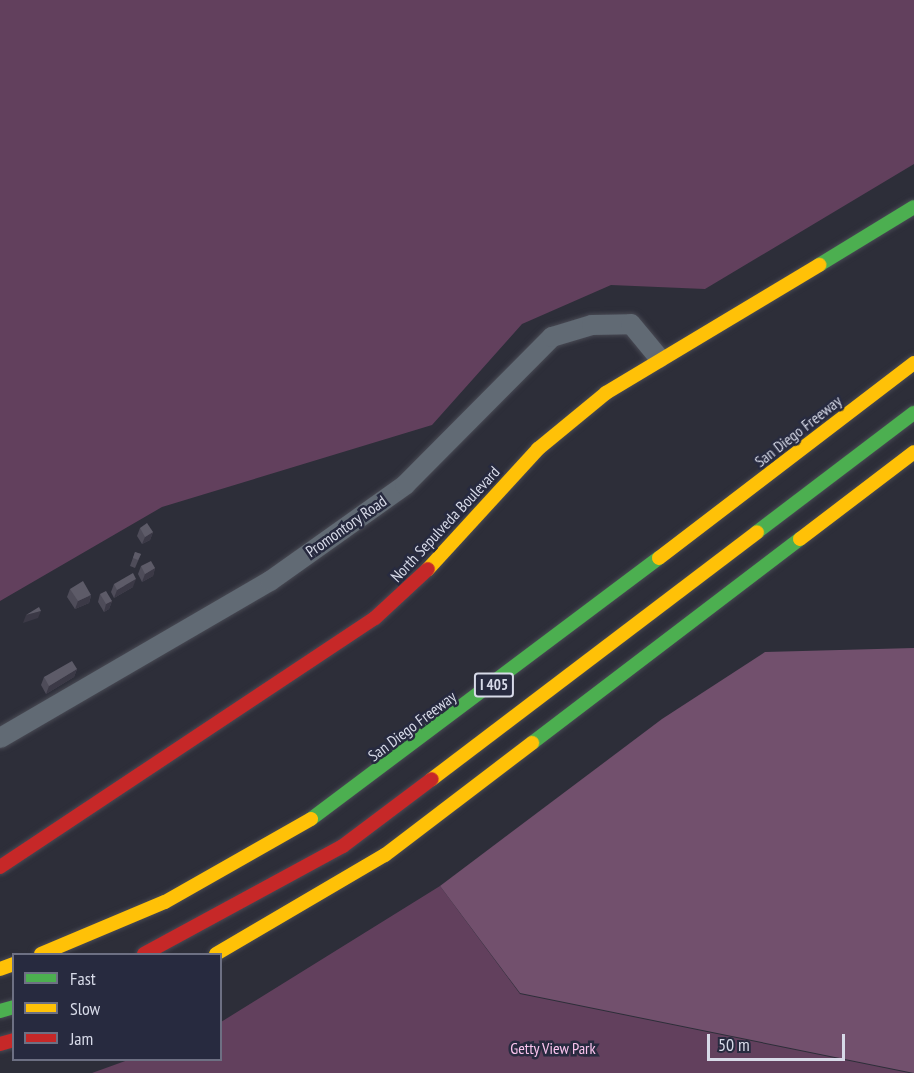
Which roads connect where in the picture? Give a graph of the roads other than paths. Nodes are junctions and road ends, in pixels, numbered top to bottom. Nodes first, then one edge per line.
1 (914, 207) edge
2 (659, 358) junction
3 (914, 363) edge
4 (914, 413) edge
5 (914, 452) edge
6 (0, 738) edge
7 (0, 867) edge
8 (43, 953) edge
9 (146, 953) edge
10 (218, 953) edge

1 - 2 main road, North Sepulveda Boulevard
2 - 6 street, Promontory Road
2 - 7 main road, North Sepulveda Boulevard
3 - 8 main road, San Diego Freeway / I 405
4 - 9 main road
5 - 10 main road

